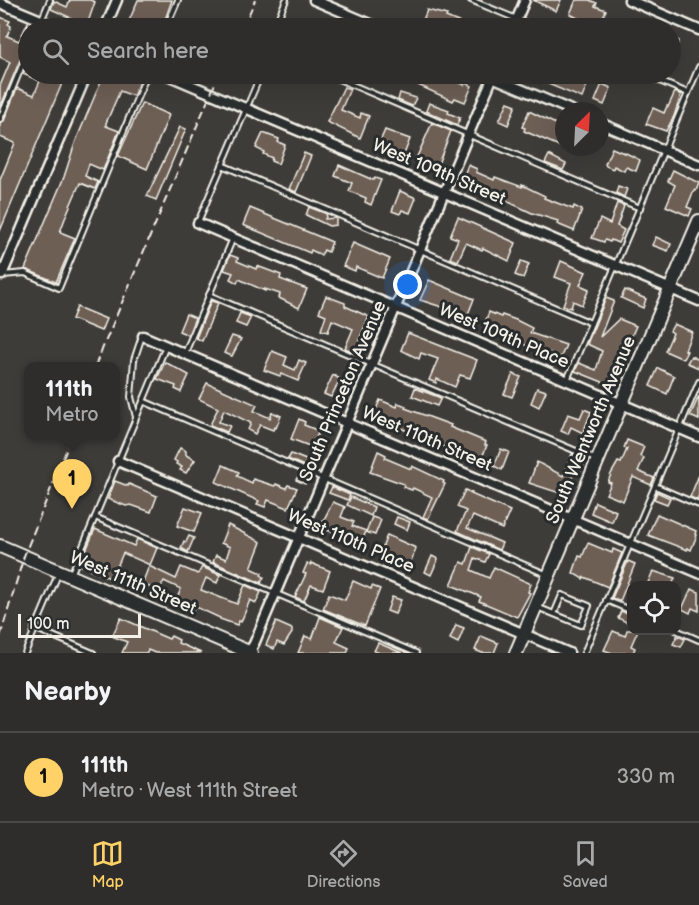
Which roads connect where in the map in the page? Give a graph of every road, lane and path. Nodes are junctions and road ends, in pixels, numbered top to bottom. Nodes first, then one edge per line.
1 (50, 0) edge
2 (117, 0) edge
3 (178, 0) edge
4 (286, 0) edge
5 (314, 0) edge
6 (471, 0) edge
7 (525, 0) edge
8 (629, 0) edge
9 (0, 3) edge
10 (28, 18) edge
11 (42, 18) edge
12 (109, 18) edge
13 (170, 18) edge
14 (278, 18) edge
15 (356, 18) edge
16 (512, 18) edge
17 (518, 18) edge
18 (671, 18) edge
19 (681, 22) edge
20 (699, 30) edge
21 (699, 66) edge
22 (18, 75) edge
23 (83, 84) edge
24 (143, 84) edge
25 (189, 84) edge
26 (257, 84) edge
27 (350, 84) edge
28 (487, 84) edge
29 (511, 84) edge
30 (667, 84) edge
31 (688, 93) junction
32 (555, 103) edge
33 (247, 108) junction
34 (0, 119) edge
35 (609, 127) edge
36 (468, 135) junction
37 (664, 150) junction
38 (222, 165) junction
39 (699, 165) edge
40 (444, 193) junction
41 (640, 208) junction
42 (699, 221) edge
43 (198, 223) joint
44 (233, 238) junction
45 (420, 249) junction
46 (615, 266) junction
47 (1, 274) edge
48 (670, 289) junction
49 (209, 295) junction
50 (699, 301) edge
51 (396, 307) junction
52 (591, 323) junction
53 (143, 336) joint
54 (166, 346) junction
55 (185, 353) junction
56 (371, 365) junction
57 (567, 380) junction
58 (699, 382) edge
59 (143, 401) junction
60 (622, 404) junction
61 (136, 418) junction
62 (347, 422) junction
63 (679, 428) junction
64 (699, 437) edge
65 (598, 460) junction
66 (118, 461) junction
67 (323, 479) junction
68 (655, 486) junction
69 (699, 505) edge
70 (95, 517) junction
71 (573, 519) junction
72 (299, 537) junction
73 (630, 543) junction
74 (0, 546) edge
75 (699, 573) edge
76 (65, 574) junction
77 (549, 575) junction
78 (275, 592) junction
79 (606, 600) junction
80 (536, 606) junction
81 (627, 609) edge
82 (554, 614) junction
83 (34, 628) junction
84 (681, 632) edge
85 (524, 634) junction
86 (699, 640) edge
87 (25, 653) edge
88 (93, 653) edge
89 (249, 653) edge
90 (416, 653) edge
91 (516, 653) edge
92 (569, 653) edge
93 (584, 653) edge

1 - 11 lane
2 - 12 street
3 - 13 lane
4 - 14 lane
5 - 15 street
6 - 16 lane
7 - 17 street
8 - 18 street
9 - 10 street
19 - 20 street
21 - 31 lane
22 - 34 lane
23 - 47 street
24 - 47 lane
25 - 33 street, West 109th Street
26 - 33 lane
27 - 36 lane
28 - 36 street, South Princeton Avenue
29 - 32 street
30 - 31 lane
31 - 37 lane
33 - 38 lane
33 - 40 street, West 109th Street
35 - 37 street
36 - 40 street, South Princeton Avenue
36 - 41 lane
37 - 39 street
37 - 41 lane
38 - 43 lane
38 - 45 lane
40 - 45 street, South Princeton Avenue
40 - 46 street, West 109th Street
41 - 46 lane
42 - 48 street, South Wentworth Avenue
43 - 44 street, West 109th Place
44 - 49 lane
44 - 51 street, West 109th Place
45 - 51 street, South Princeton Avenue
45 - 52 lane
46 - 48 street, West 109th Street
46 - 52 lane
48 - 50 street, West 109th Street
48 - 60 street, South Wentworth Avenue
49 - 55 lane
49 - 56 lane
51 - 56 street, South Princeton Avenue
51 - 57 street, West 109th Place
52 - 57 lane
53 - 54 street, West 110th Street
53 - 61 lane
54 - 55 street, West 110th Street
54 - 59 lane
55 - 62 street, West 110th Street
56 - 62 street, South Princeton Avenue
56 - 65 lane
57 - 60 street, West 109th Place
58 - 63 lane
59 - 61 lane
59 - 67 lane
60 - 63 street, West 109th Place
60 - 65 street, South Wentworth Avenue
61 - 66 lane
62 - 67 street, South Princeton Avenue
62 - 71 street, West 110th Street
63 - 64 street, West 109th Place
63 - 68 lane
65 - 71 street, South Wentworth Avenue
66 - 70 lane
66 - 72 street, West 110th Place
67 - 72 street, South Princeton Avenue
67 - 77 lane
68 - 69 lane
68 - 73 lane
70 - 76 lane
70 - 78 lane
71 - 73 street, West 110th Street
71 - 77 street, South Wentworth Avenue
72 - 78 street, South Princeton Avenue
72 - 85 street, West 110th Place
73 - 75 street, West 110th Street
73 - 79 lane
74 - 76 street, West 111th Street
76 - 83 lane
76 - 89 street, West 111th Street
77 - 80 street, South Wentworth Avenue
78 - 89 street, South Princeton Avenue
78 - 90 lane
79 - 81 lane
79 - 93 lane
80 - 82 lane
80 - 85 street, South Wentworth Avenue
82 - 82 lane
83 - 87 lane
83 - 88 lane
84 - 86 lane
85 - 91 street, South Wentworth Avenue
85 - 92 street, West 110th Place

